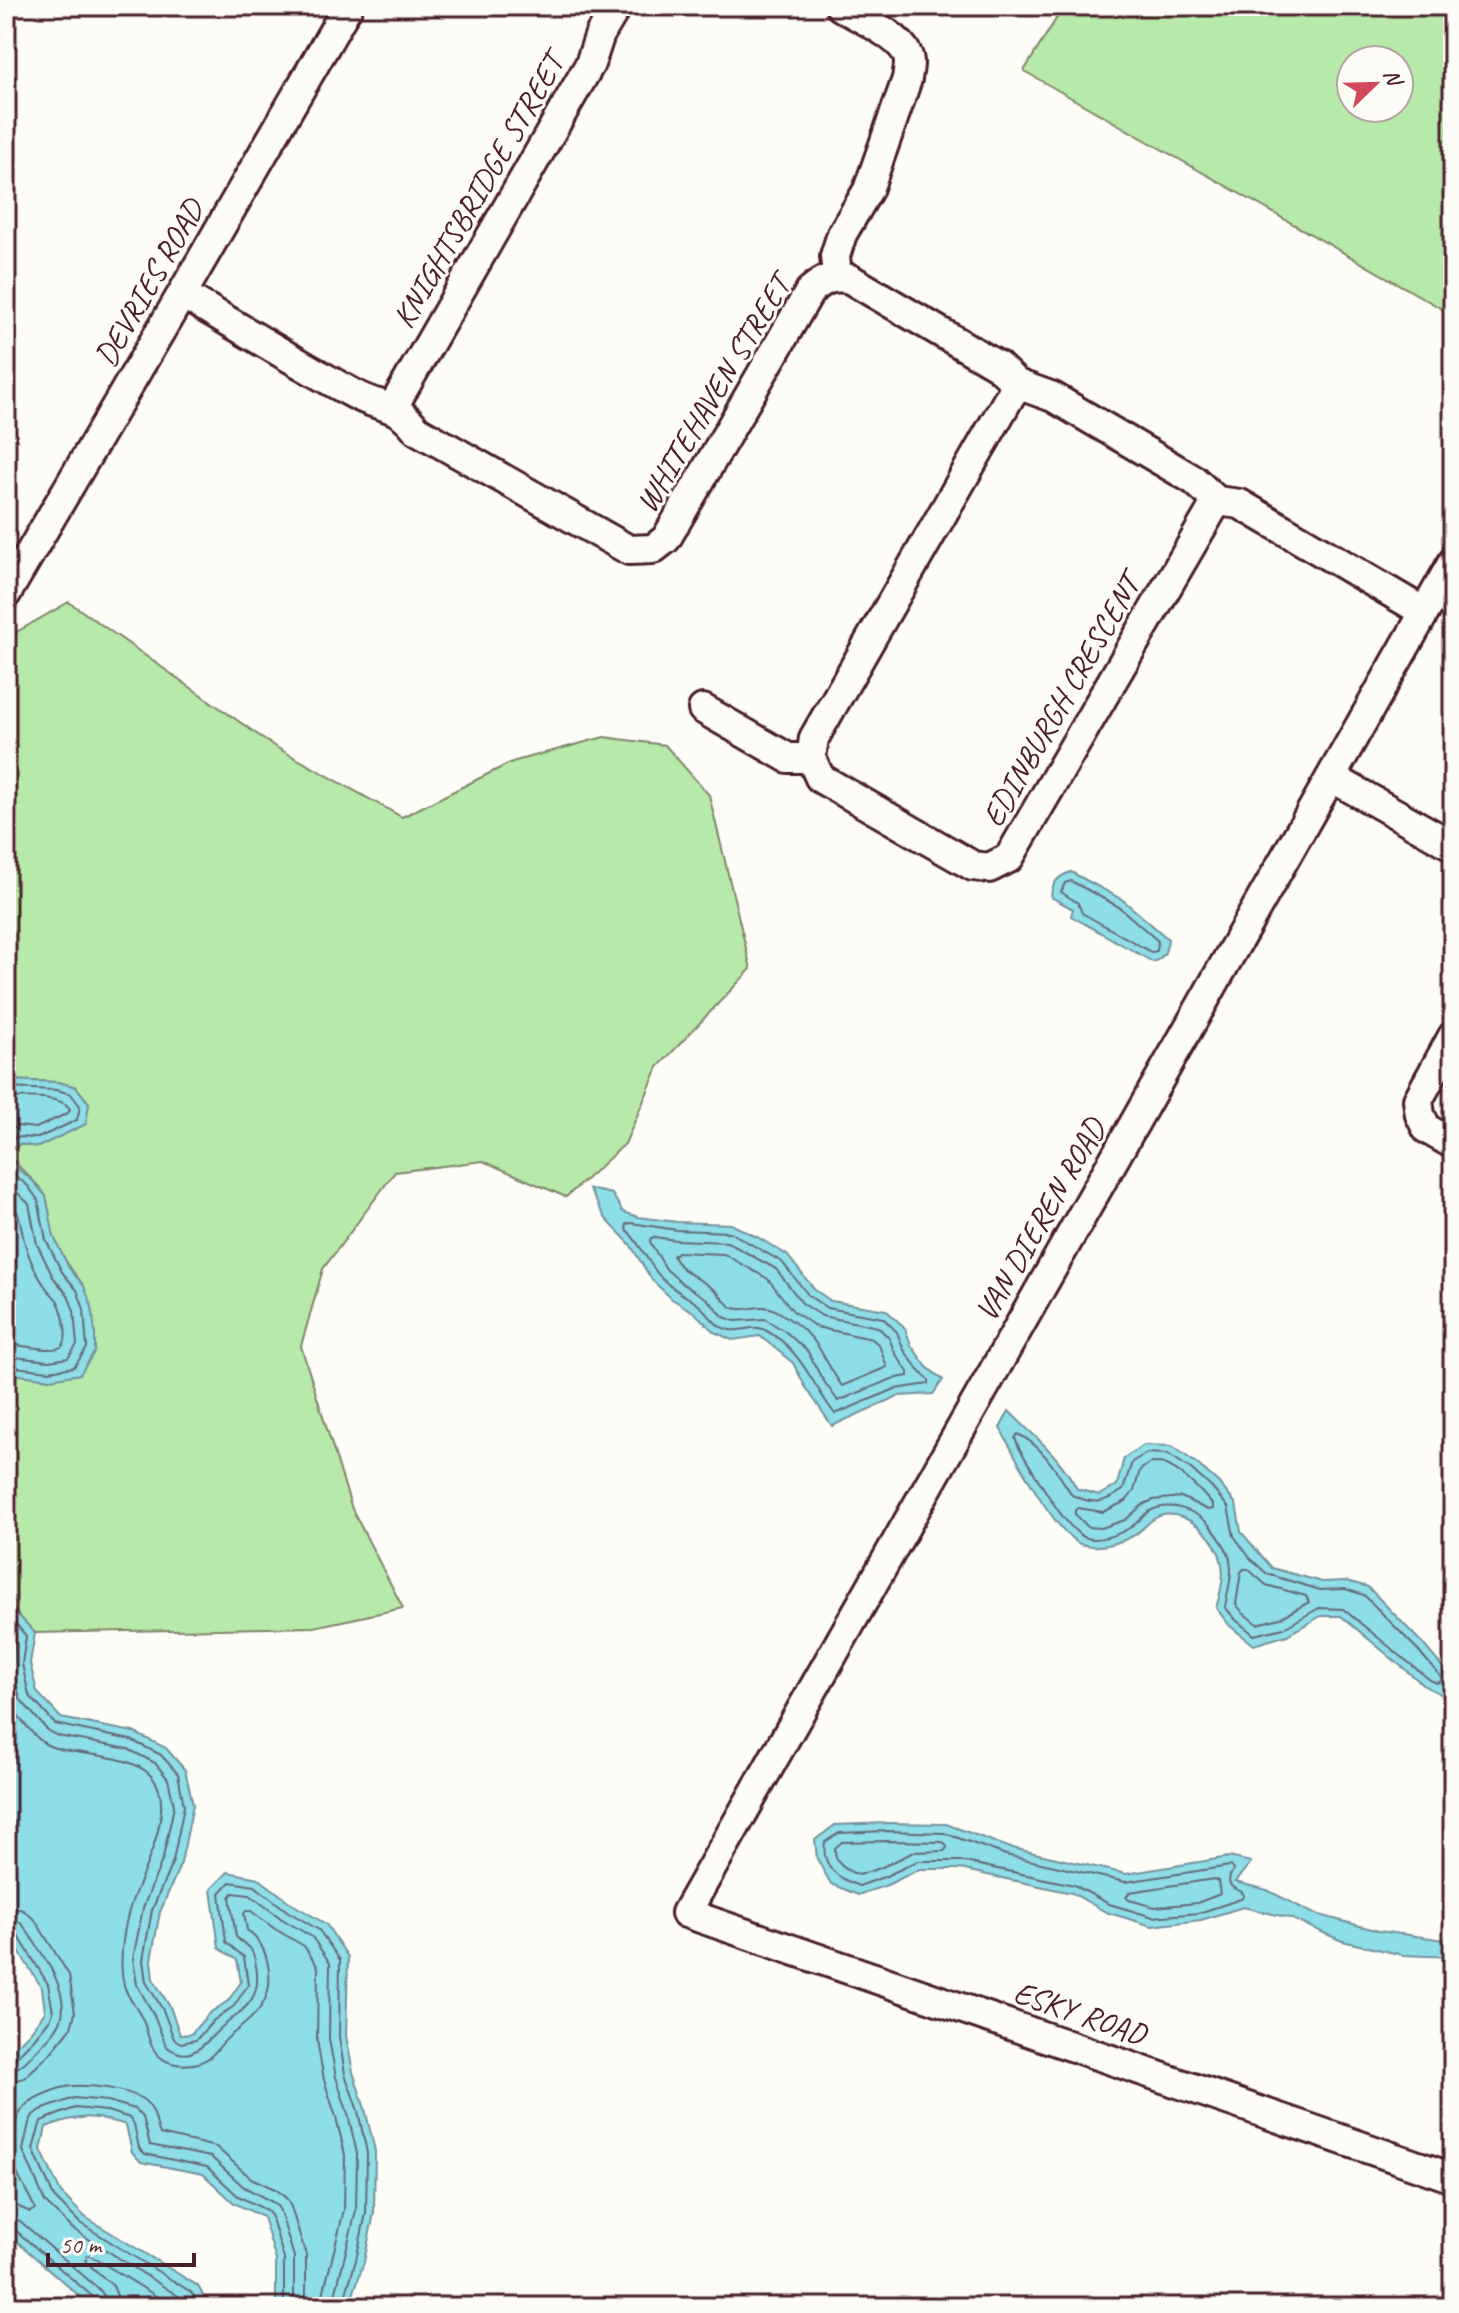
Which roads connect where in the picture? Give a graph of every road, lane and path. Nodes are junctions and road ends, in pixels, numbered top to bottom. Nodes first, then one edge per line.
1 (348, 6) edge
2 (617, 6) edge
3 (840, 6) edge
4 (837, 276) junction
5 (182, 294) junction
6 (1017, 384) junction
7 (393, 407) junction
8 (1217, 501) junction
9 (1453, 562) edge
10 (6, 594) edge
11 (1424, 612) junction
12 (703, 709) dead end
13 (811, 758) junction
14 (1331, 777) junction
15 (1453, 846) edge
16 (1453, 1036) edge
17 (1453, 1144) edge
18 (686, 1913) joint
19 (1453, 2178) edge

1 - 5 street, DEVRIES ROAD
2 - 7 street, KNIGHTSBRIDGE STREET
3 - 4 street
4 - 6 street, WHITEHAVEN STREET
4 - 7 street, WHITEHAVEN STREET
5 - 7 street, WHITEHAVEN STREET
5 - 10 street, DEVRIES ROAD
6 - 8 street, WHITEHAVEN STREET
6 - 13 street
8 - 11 street, WHITEHAVEN STREET
8 - 13 street, EDINBURGH CRESCENT
9 - 11 street, VAN DIEREN ROAD
11 - 14 street, VAN DIEREN ROAD
12 - 13 street
14 - 15 street
14 - 18 street, VAN DIEREN ROAD
16 - 17 street
18 - 19 street, ESKY ROAD

